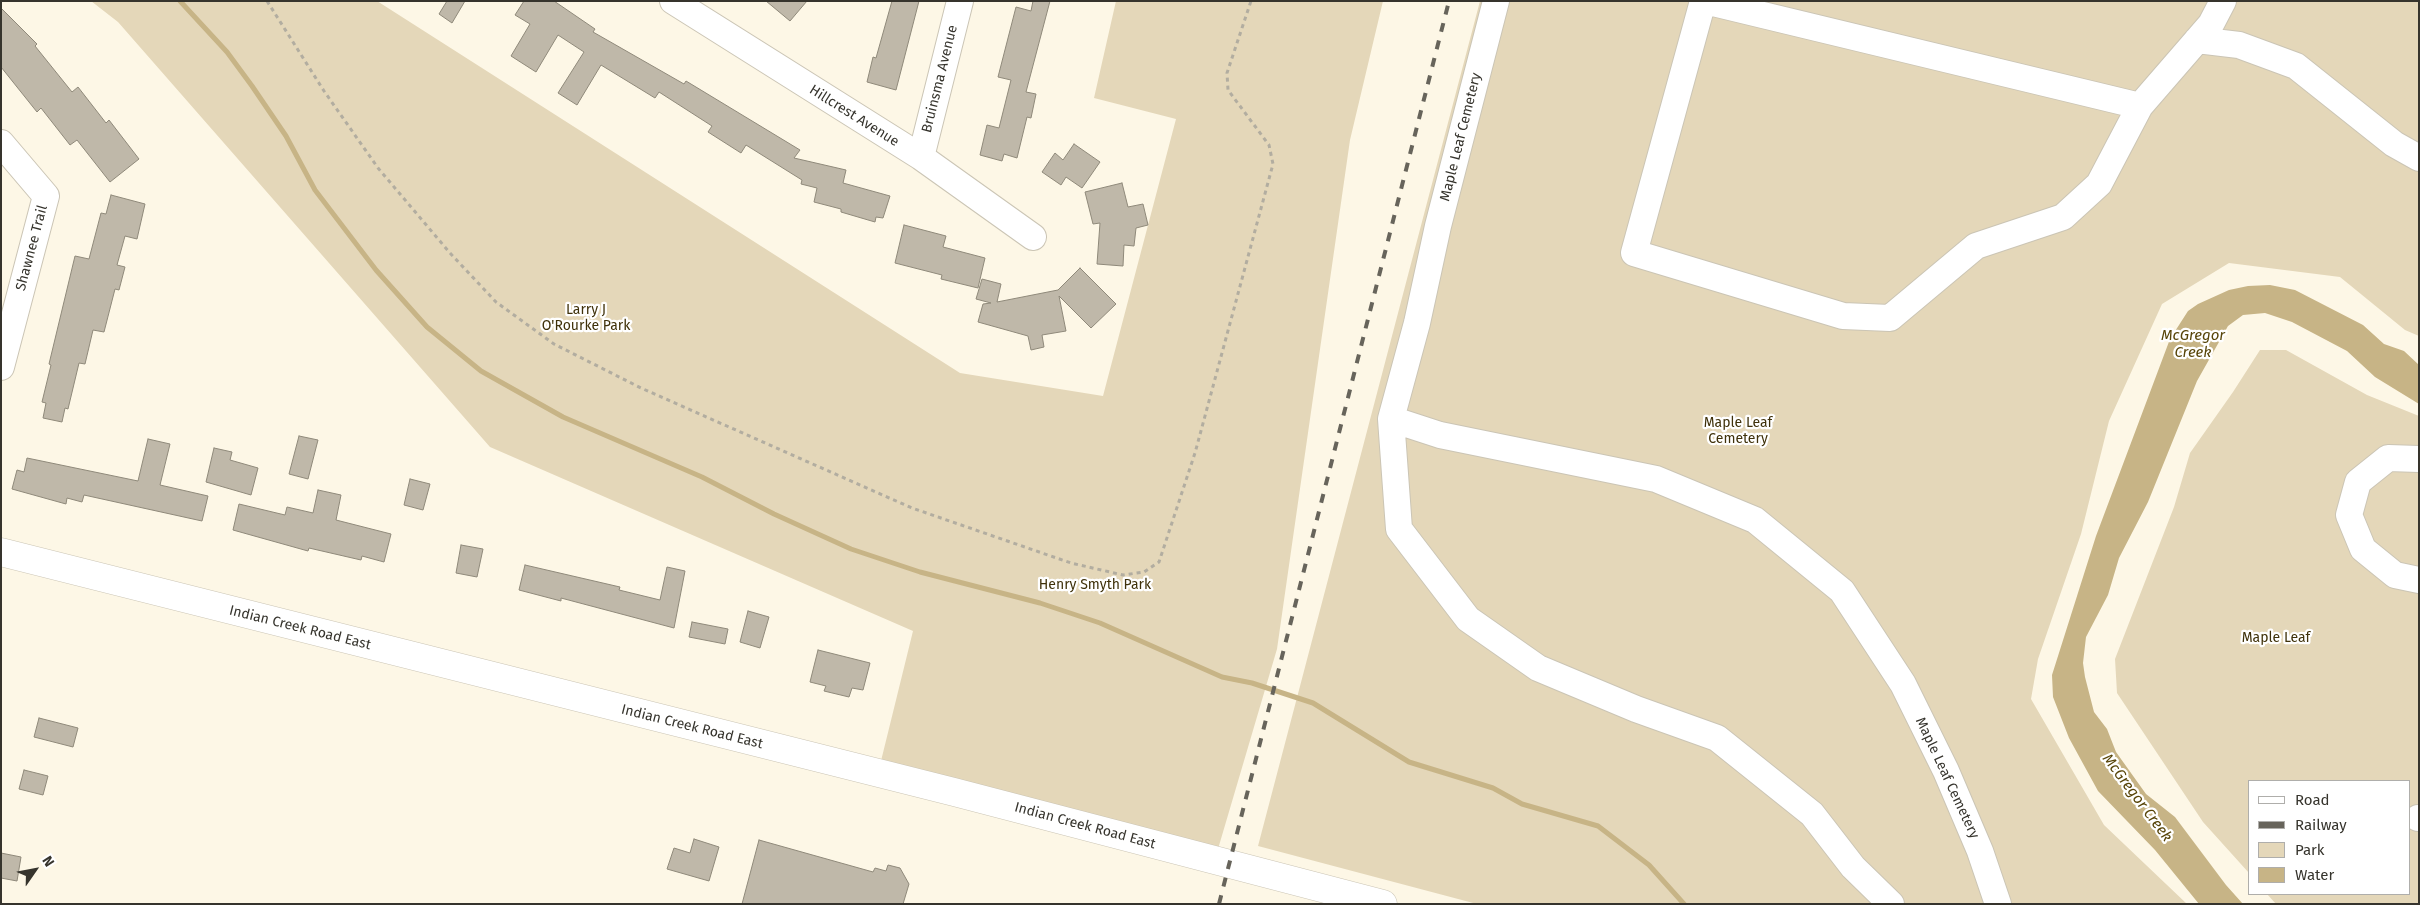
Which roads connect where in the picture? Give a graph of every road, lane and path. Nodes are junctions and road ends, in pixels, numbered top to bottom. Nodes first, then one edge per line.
1 (267, 1) edge
2 (673, 1) edge
3 (960, 1) edge
4 (1251, 1) edge
5 (1496, 1) edge
6 (1704, 1) edge
7 (2223, 1) edge
8 (2197, 40) junction
9 (2140, 106) junction
10 (1, 143) edge
11 (921, 157) junction
12 (2419, 158) edge
13 (1033, 237) dead end
14 (1, 367) edge
15 (1391, 419) junction
16 (2419, 459) edge
17 (1, 552) edge
18 (2419, 580) edge
19 (1383, 904) edge
20 (1891, 904) edge
21 (1998, 904) edge

1 - 4 path
2 - 11 street, Hillcrest Avenue
3 - 11 street, Bruinsma Avenue
5 - 15 street, Maple Leaf Cemetery
6 - 9 street
6 - 9 street
7 - 8 street
8 - 9 street
8 - 12 street
10 - 14 street, Shawnee Trail
11 - 13 street, Hillcrest Avenue
15 - 20 street, Maple Leaf Cemetery
15 - 21 street, Maple Leaf Cemetery
16 - 18 street
17 - 19 main road, Indian Creek Road East

